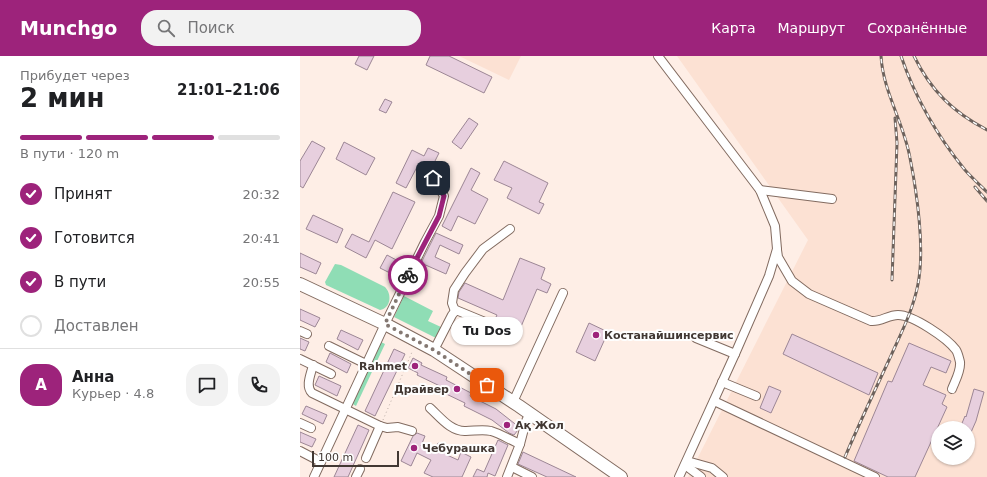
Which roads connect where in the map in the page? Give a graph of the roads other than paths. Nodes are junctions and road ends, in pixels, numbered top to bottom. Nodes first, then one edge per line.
1 (658, 56) edge
2 (433, 178) dead end
3 (760, 190) junction
4 (832, 199) dead end
5 (510, 229) dead end
6 (777, 249) junction
7 (300, 284) edge
8 (563, 292) dead end
9 (455, 311) junction
10 (385, 324) junction
11 (507, 330) dead end
12 (696, 338) dead end
13 (329, 346) dead end
14 (434, 350) junction
15 (736, 354) junction
16 (300, 359) edge
17 (366, 364) junction
18 (313, 365) junction
19 (331, 374) dead end
20 (722, 382) junction
21 (952, 389) dead end
22 (756, 396) dead end
23 (714, 401) junction
24 (513, 402) junction
25 (430, 408) dead end
26 (346, 409) junction
27 (530, 414) junction
28 (300, 423) edge
29 (380, 426) junction
30 (311, 428) dead end
31 (412, 431) dead end
32 (520, 444) junction
33 (300, 451) edge
34 (366, 458) dead end
35 (321, 462) junction
36 (686, 463) junction
37 (512, 467) junction
38 (360, 469) dead end
39 (314, 477) edge
40 (356, 477) edge
41 (507, 477) edge
42 (532, 477) edge
43 (619, 477) edge
44 (679, 477) edge
45 (701, 477) edge
46 (723, 477) edge
47 (875, 477) edge

1 - 3 street
2 - 10 street
3 - 4 street
3 - 6 street
5 - 9 street
6 - 15 street
6 - 21 street
7 - 10 highway
8 - 24 street
9 - 11 street
9 - 14 street
10 - 14 highway
10 - 17 street
12 - 15 street
13 - 17 street
14 - 24 highway
15 - 20 street
16 - 18 street
17 - 26 street
18 - 19 street
18 - 26 street
20 - 22 street
20 - 23 street
23 - 36 street
23 - 47 street
24 - 27 highway
25 - 32 street
26 - 29 street
26 - 35 street
27 - 32 street
27 - 43 highway
28 - 30 street
29 - 31 street
29 - 34 street
32 - 37 street
33 - 35 street
35 - 39 street
36 - 44 street
36 - 45 street
36 - 46 street
37 - 41 street
37 - 42 street
38 - 40 street

